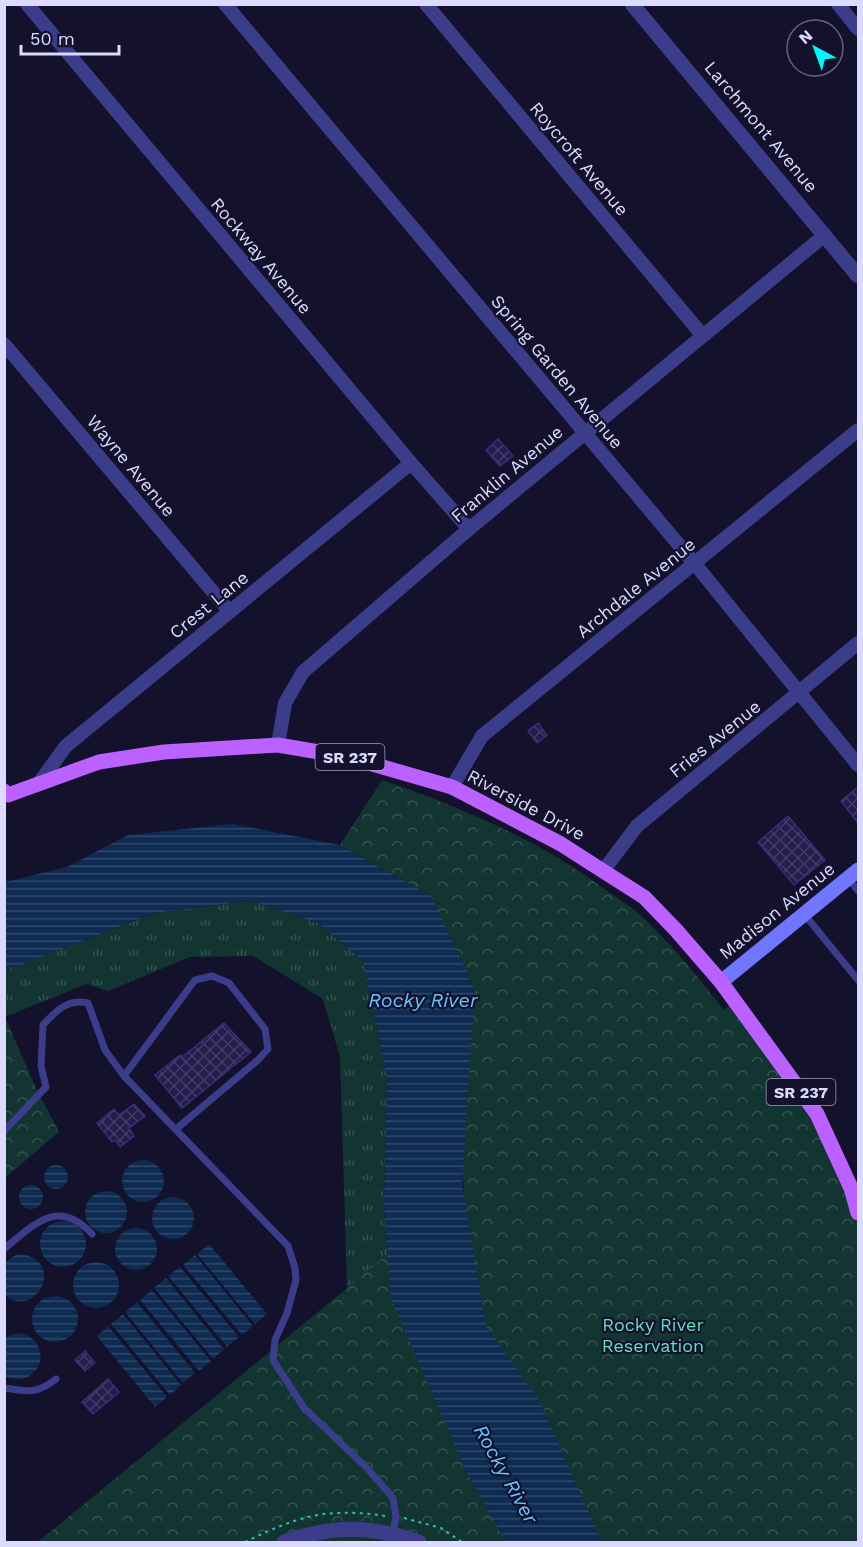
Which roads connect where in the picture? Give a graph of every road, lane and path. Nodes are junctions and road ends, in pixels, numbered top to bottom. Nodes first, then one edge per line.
1 (27, 4) edge
2 (225, 4) edge
3 (426, 4) edge
4 (632, 4) edge
5 (838, 4) edge
6 (858, 29) edge
7 (825, 235) junction
8 (858, 276) edge
9 (703, 336) junction
10 (4, 344) edge
11 (858, 430) edge
12 (584, 433) junction
13 (411, 463) junction
14 (470, 529) junction
15 (695, 564) junction
16 (230, 612) junction
17 (858, 643) edge
18 (800, 692) junction
19 (278, 745) junction
20 (858, 765) edge
21 (39, 783) junction
22 (452, 788) junction
23 (6, 794) edge
24 (603, 871) junction
25 (853, 874) edge
26 (858, 891) edge
27 (804, 914) junction
28 (858, 980) edge
29 (721, 982) junction
30 (124, 1076) junction
31 (176, 1129) junction
32 (4, 1131) edge
33 (855, 1187) edge
34 (858, 1214) edge
35 (92, 1234) dead end
36 (4, 1249) edge
37 (56, 1379) dead end
38 (5, 1388) edge
39 (393, 1533) junction
40 (284, 1542) edge
41 (419, 1542) edge

1 - 13 street, Rockway Avenue
2 - 12 street, Spring Garden Avenue
3 - 9 street, Roycroft Avenue
4 - 7 street, Larchmont Avenue
5 - 6 street
7 - 8 street, Larchmont Avenue
7 - 9 street, Franklin Avenue
9 - 12 street, Franklin Avenue
10 - 16 street, Wayne Avenue
11 - 15 street, Archdale Avenue
12 - 14 street, Franklin Avenue
12 - 15 street, Spring Garden Avenue
13 - 14 street, Rockway Avenue
13 - 16 street, Crest Lane
14 - 19 street, Franklin Avenue
15 - 18 street, Spring Garden Avenue
15 - 22 street, Archdale Avenue
16 - 21 street, Crest Lane
17 - 18 street, Fries Avenue
18 - 20 street, Spring Garden Avenue
18 - 24 street, Fries Avenue
19 - 21 main road, Riverside Drive / SR 237
19 - 22 main road, Riverside Drive / SR 237
21 - 23 main road, Riverside Drive / SR 237
22 - 24 main road, Riverside Drive / SR 237
24 - 29 main road, Riverside Drive / SR 237
25 - 26 lane
25 - 27 main road, Madison Avenue
27 - 28 lane
27 - 29 main road, Madison Avenue
29 - 33 main road, Riverside Drive / SR 237
30 - 31 lane
30 - 31 lane
30 - 32 lane
31 - 39 lane
33 - 34 main road, Riverside Drive / SR 237
35 - 36 lane
37 - 38 lane
39 - 40 street
39 - 41 street

